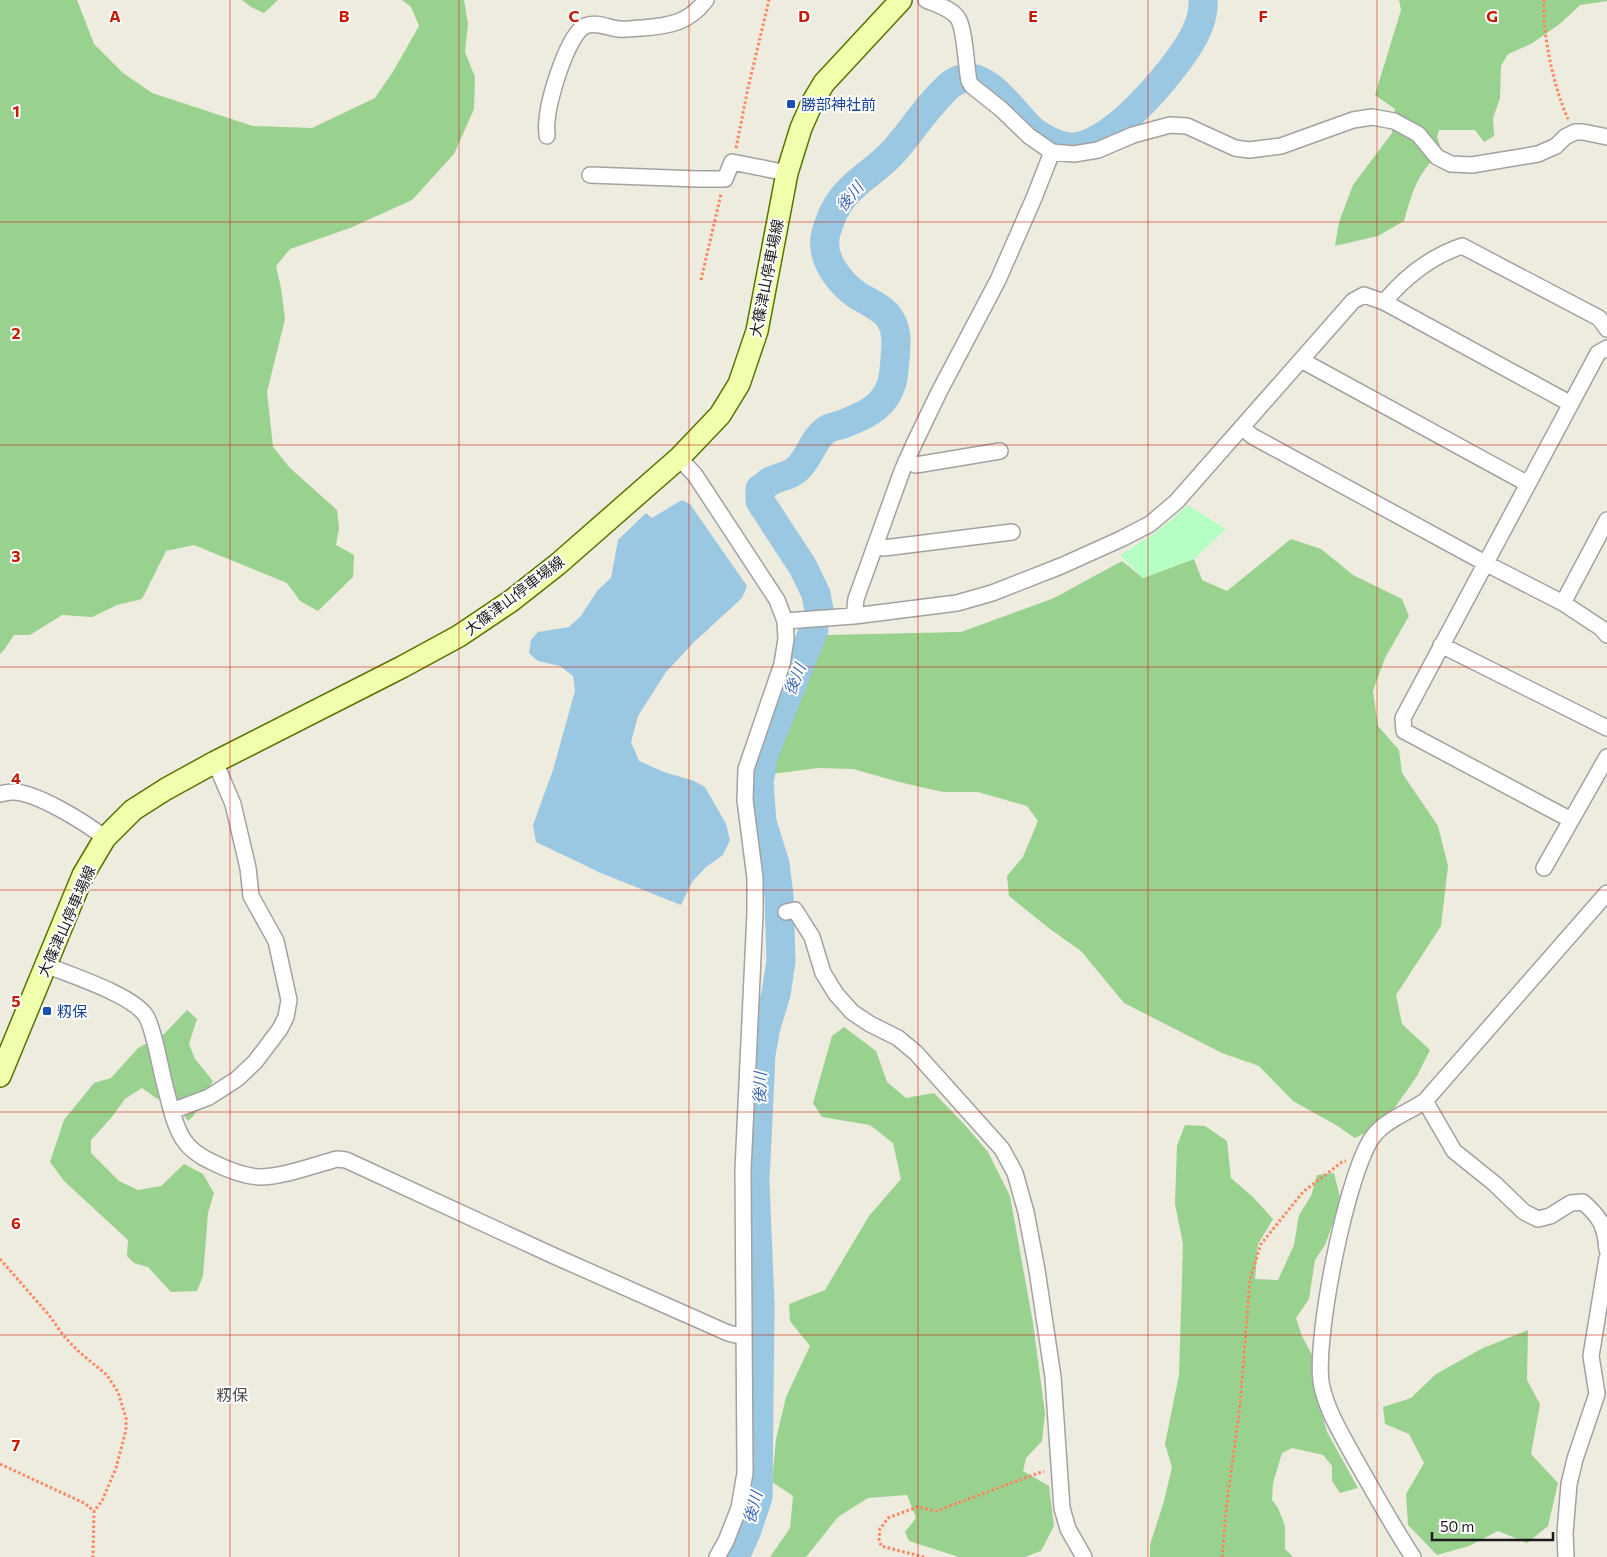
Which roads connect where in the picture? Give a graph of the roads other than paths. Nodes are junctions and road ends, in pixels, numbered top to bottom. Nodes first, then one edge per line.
1 (706, 0) edge
2 (901, 0) edge
3 (926, 0) edge
4 (547, 136) dead end
5 (1607, 138) edge
6 (1052, 152) junction
7 (787, 173) junction
8 (590, 175) dead end
9 (1384, 302) junction
10 (1607, 329) edge
11 (1607, 348) edge
12 (1301, 360) junction
13 (1571, 404) junction
14 (1242, 427) junction
15 (1000, 451) dead end
16 (679, 458) junction
17 (906, 461) junction
18 (1528, 484) junction
19 (1607, 520) edge
20 (1012, 532) dead end
21 (875, 546) junction
22 (1485, 563) junction
23 (1563, 603) junction
24 (854, 616) junction
25 (785, 621) junction
26 (1607, 636) edge
27 (1441, 644) junction
28 (1607, 728) edge
29 (1607, 757) edge
30 (214, 762) junction
31 (0, 794) edge
32 (1571, 820) junction
33 (104, 838) junction
34 (1544, 868) dead end
35 (1607, 893) edge
36 (786, 912) dead end
37 (46, 965) junction
38 (0, 1076) edge
39 (1425, 1100) junction
40 (172, 1111) junction
41 (1607, 1250) edge
42 (1607, 1258) edge
43 (744, 1337) junction
44 (717, 1557) edge
45 (1084, 1557) edge
46 (1413, 1557) edge
47 (1566, 1557) edge

1 - 4 street
2 - 7 main road, 大篠津山停車場線
3 - 6 street
5 - 6 street
6 - 17 street
7 - 8 street
7 - 16 main road, 大篠津山停車場線
9 - 10 street
9 - 12 street
9 - 13 street
11 - 13 street
12 - 14 street
12 - 18 street
13 - 18 street
14 - 22 street
14 - 24 street
15 - 17 street
16 - 25 street
16 - 30 main road, 大篠津山停車場線
17 - 21 street
18 - 22 street
19 - 23 street
20 - 21 street
21 - 24 street
22 - 23 street
22 - 27 street
23 - 26 street
24 - 25 street
25 - 43 street
27 - 28 street
27 - 32 street
29 - 32 street
30 - 33 main road, 大篠津山停車場線
30 - 40 street
31 - 33 street
32 - 34 street
33 - 37 main road, 大篠津山停車場線
35 - 39 street
36 - 45 street
37 - 38 main road, 大篠津山停車場線
37 - 40 street
39 - 41 street
39 - 46 street
40 - 43 street
42 - 47 street
43 - 44 street

